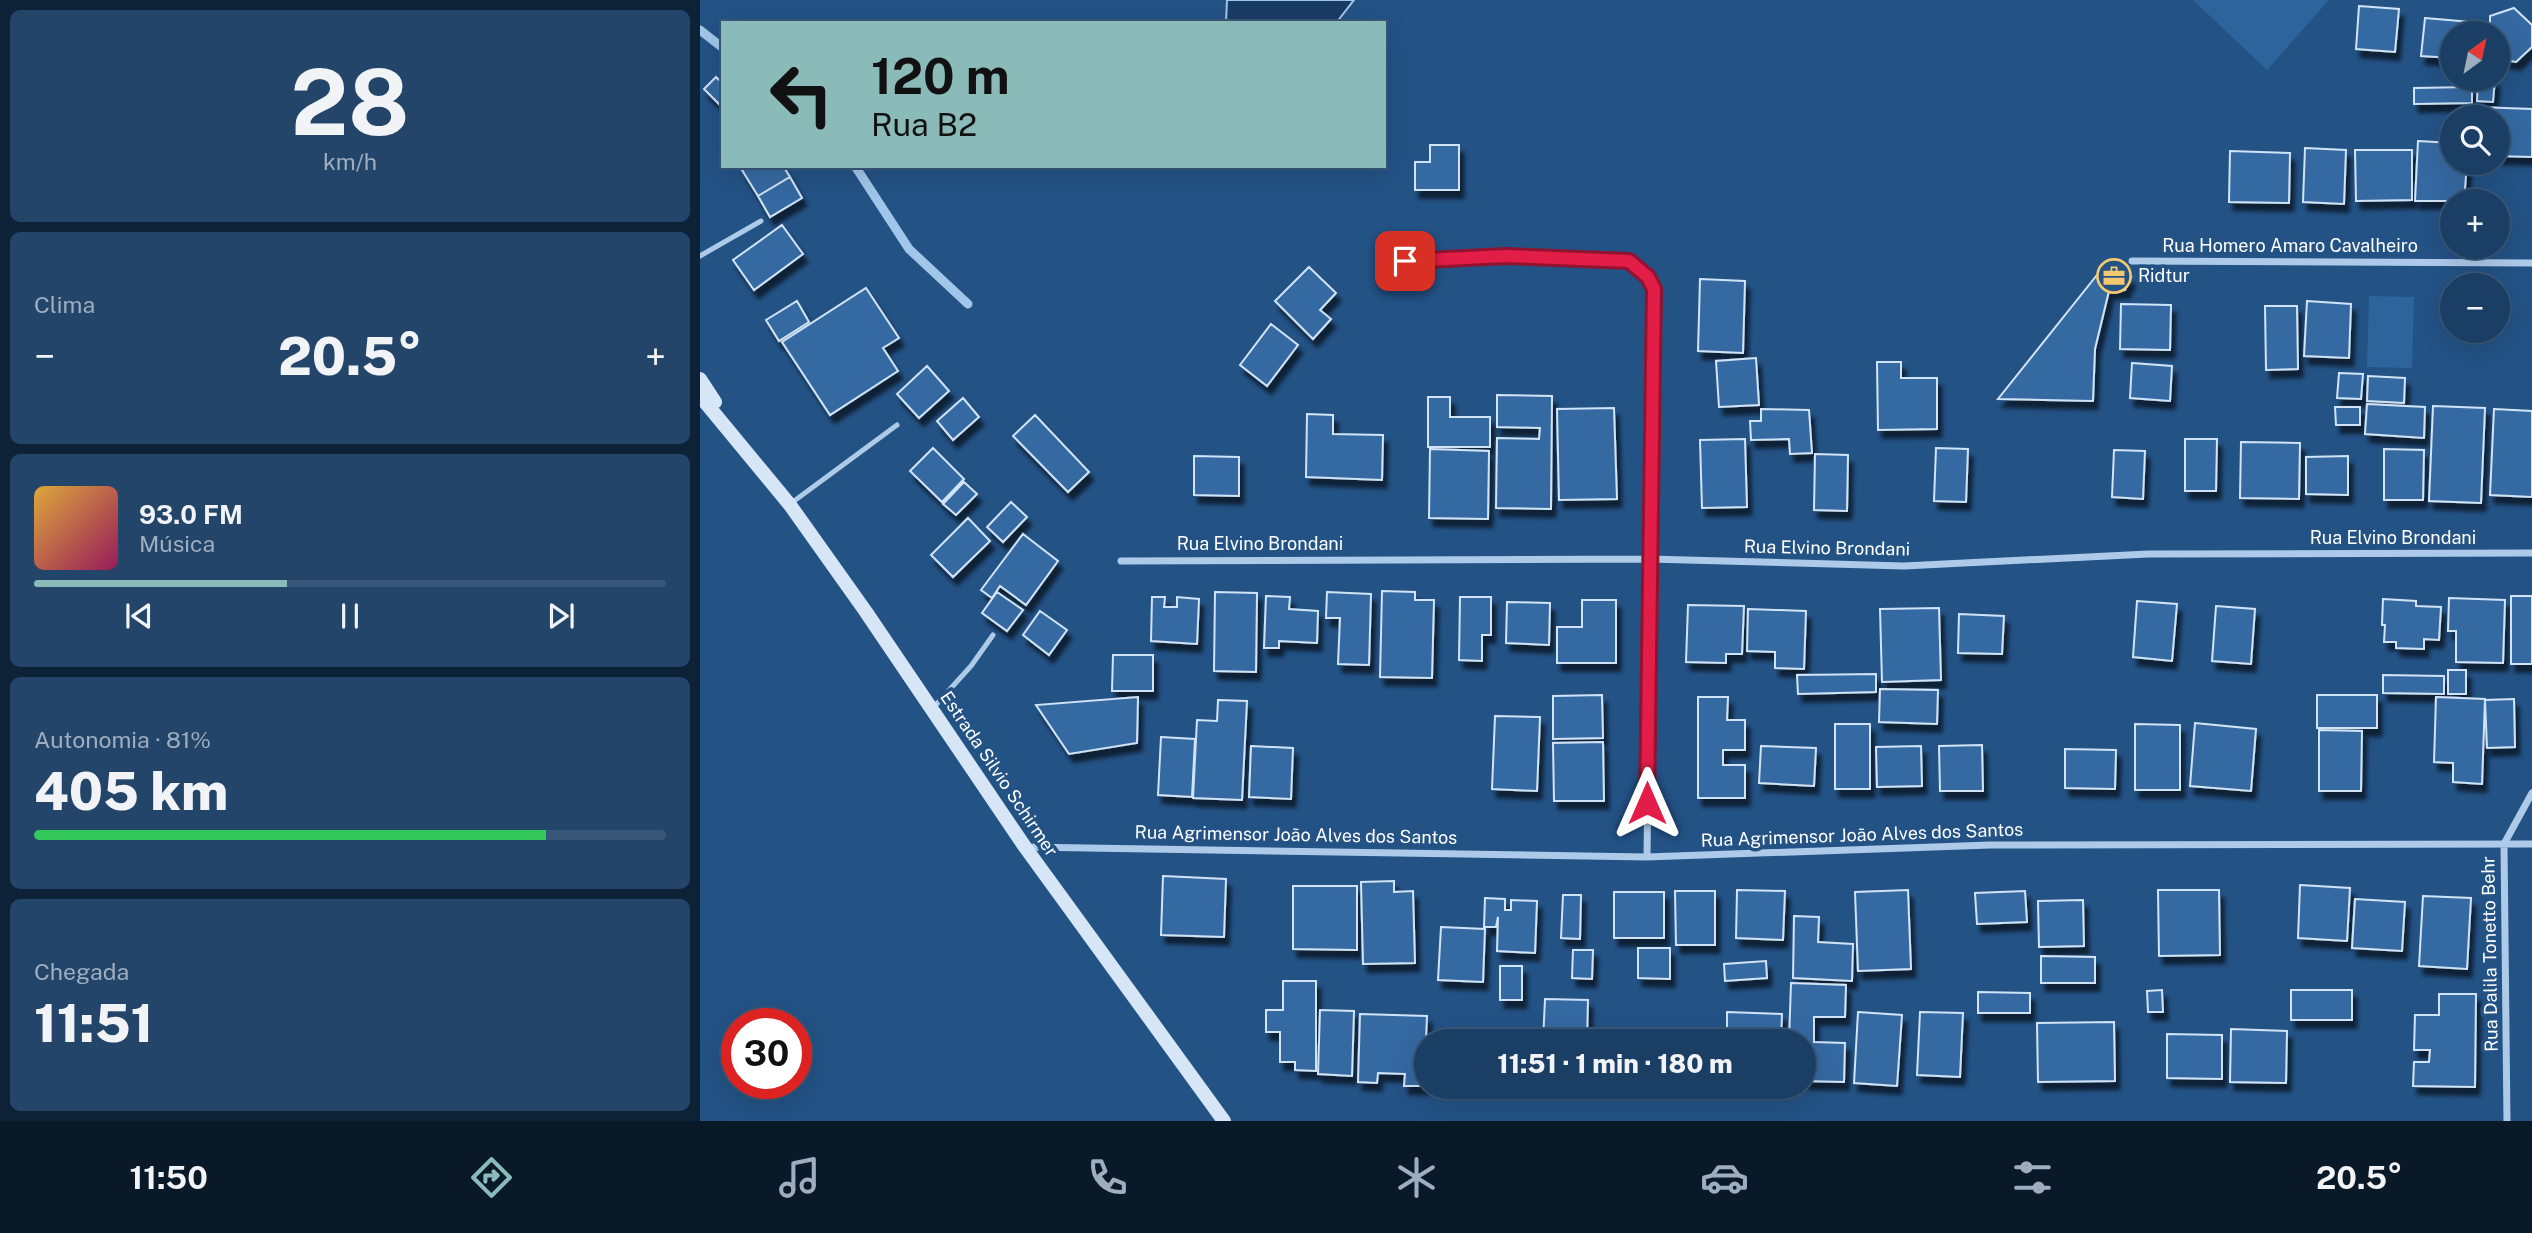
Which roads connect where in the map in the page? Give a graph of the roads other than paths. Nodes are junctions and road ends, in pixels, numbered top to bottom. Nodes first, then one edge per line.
1 (761, 221) dead end
2 (700, 256) edge
3 (2132, 261) dead end
4 (1380, 262) dead end
5 (2532, 263) edge
6 (700, 379) edge
7 (700, 396) edge
8 (898, 425) dead end
9 (744, 447) junction
10 (790, 505) junction
11 (2532, 553) edge
12 (1649, 559) junction
13 (1121, 561) dead end
14 (993, 635) dead end
15 (931, 709) junction
16 (2532, 793) edge
17 (2504, 844) junction
18 (2532, 844) edge
19 (1025, 847) junction
20 (1647, 857) junction
21 (1224, 1121) edge
22 (2507, 1121) edge

1 - 2 lane
3 - 5 street, Rua Homero Amaro Cavalheiro
4 - 12 street
6 - 9 street, Estrada Silvio Schirmer
7 - 9 street, Estrada Silvio Schirmer
8 - 10 lane
9 - 10 street, Estrada Silvio Schirmer
10 - 15 street, Estrada Silvio Schirmer
11 - 12 street, Rua Elvino Brondani
12 - 13 street, Rua Elvino Brondani
12 - 20 street
14 - 15 lane
15 - 19 street, Estrada Silvio Schirmer
16 - 17 street, Rua Dalila Tonetto Behr
17 - 18 street, Rua Agrimensor João Alves dos Santos
17 - 20 street, Rua Agrimensor João Alves dos Santos
17 - 22 street, Rua Dalila Tonetto Behr
19 - 20 street, Rua Agrimensor João Alves dos Santos
19 - 21 street, Estrada Silvio Schirmer

